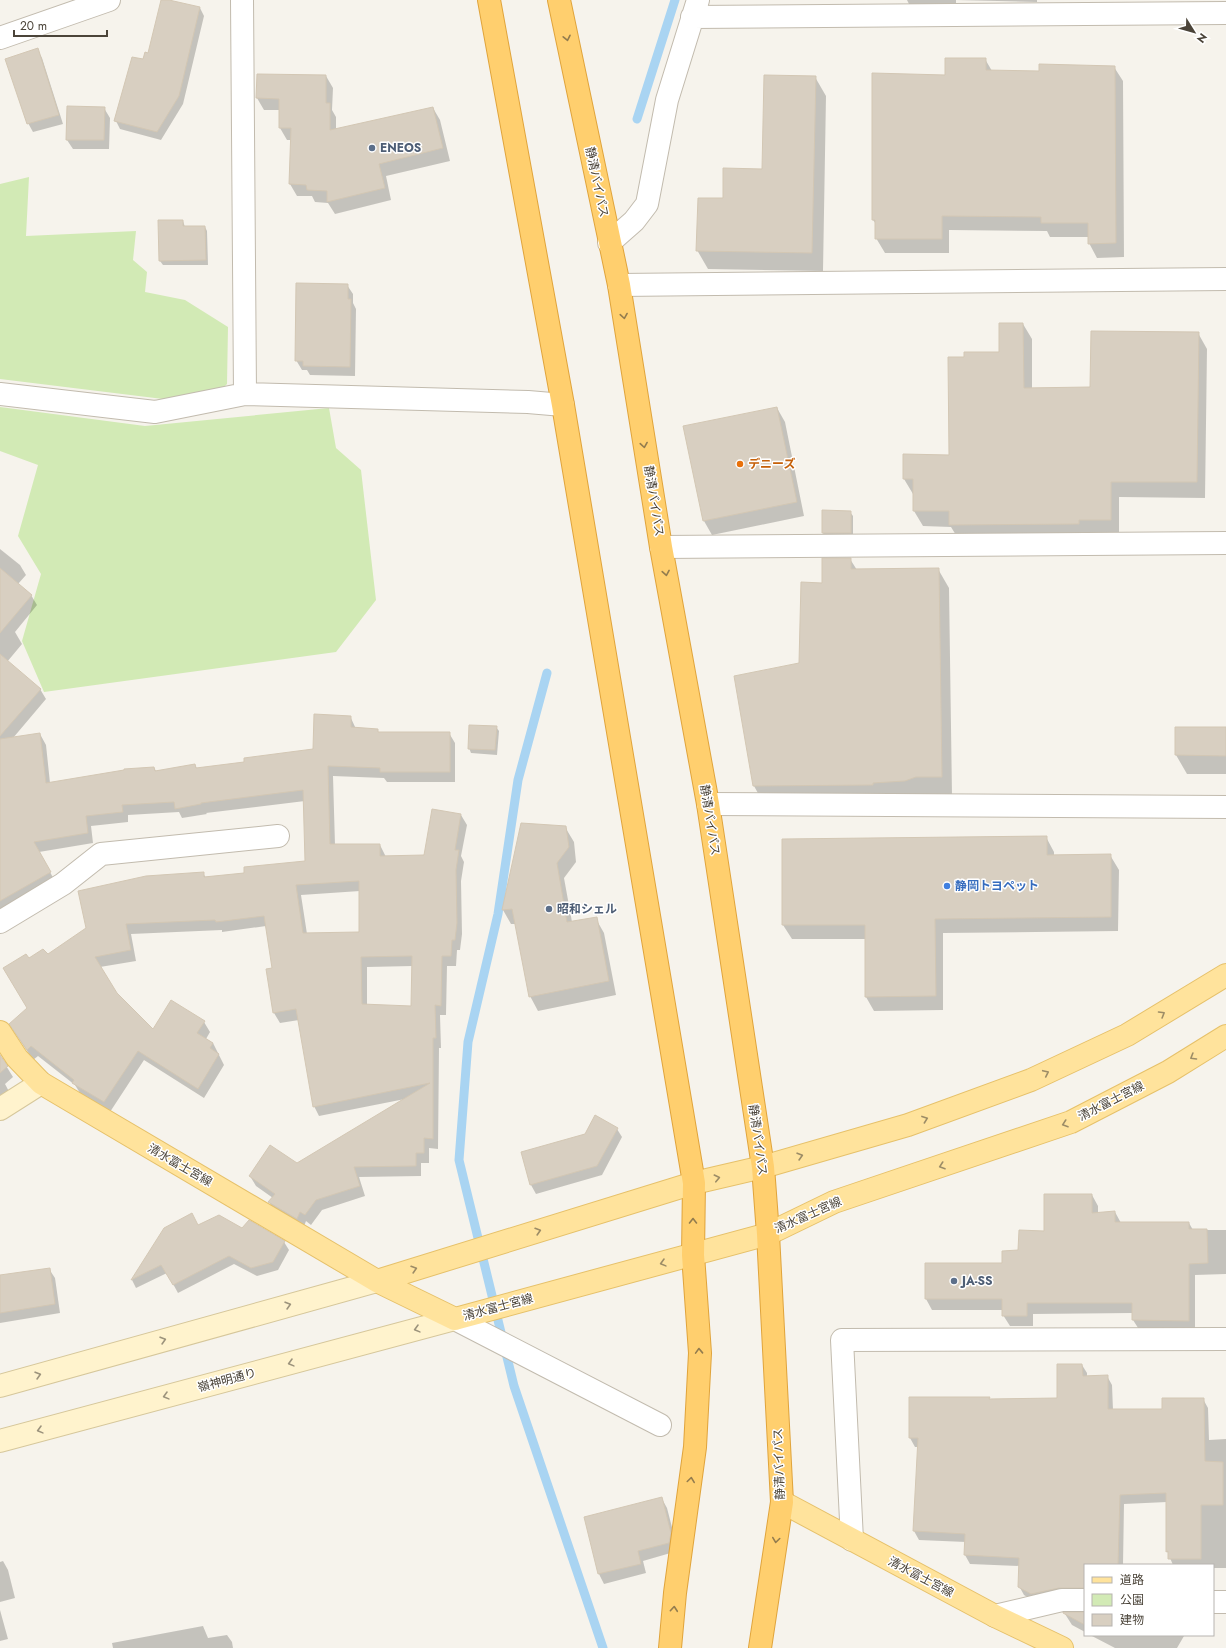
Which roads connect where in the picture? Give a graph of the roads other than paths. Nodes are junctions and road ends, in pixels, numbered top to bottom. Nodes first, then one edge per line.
1 (109, 0) edge
2 (242, 0) edge
3 (489, 0) edge
4 (559, 0) edge
5 (695, 8) edge
6 (1226, 13) edge
7 (0, 38) edge
8 (609, 243) junction
9 (1226, 279) edge
10 (619, 285) junction
11 (0, 394) edge
12 (245, 394) junction
13 (562, 405) junction
14 (1226, 543) edge
15 (661, 546) junction
16 (708, 804) junction
17 (1226, 807) edge
18 (278, 836) dead end
19 (0, 922) edge
20 (1226, 975) edge
21 (0, 1032) edge
22 (1226, 1036) edge
23 (41, 1083) junction
24 (0, 1109) edge
25 (763, 1167) junction
26 (694, 1183) junction
27 (768, 1234) junction
28 (693, 1255) junction
29 (377, 1281) junction
30 (455, 1319) junction
31 (1226, 1339) edge
32 (0, 1386) edge
33 (660, 1425) dead end
34 (0, 1441) edge
35 (782, 1502) junction
36 (852, 1540) junction
37 (1084, 1600) edge
38 (1214, 1602) edge
39 (1226, 1602) edge
40 (995, 1616) junction
41 (670, 1648) edge
42 (760, 1648) edge
43 (1062, 1648) edge

1 - 7 street
2 - 12 street
3 - 13 highway
4 -> 8 highway, 静清バイパス
5 - 6 street
5 - 8 street
8 - 10 highway, 静清バイパス
9 - 10 street
10 -> 15 highway, 静清バイパス
11 - 12 street
12 - 13 street
13 - 26 highway
14 - 15 street
15 -> 16 highway, 静清バイパス
16 - 17 street
16 - 25 highway, 静清バイパス
18 - 19 street
25 -> 20 main road
21 - 23 main road, 清水富士宮線
22 -> 27 main road, 清水富士宮線
23 - 24 main road
23 - 29 main road, 清水富士宮線
26 -> 25 main road
25 - 27 highway, 静清バイパス
28 -> 26 highway
29 -> 26 main road
27 - 28 main road, 清水富士宮線
27 - 35 highway, 静清バイパス
28 -> 30 main road, 清水富士宮線
41 -> 28 highway
29 - 30 main road, 清水富士宮線
32 -> 29 main road
30 - 33 street
30 -> 34 main road, 嶺神明通り
31 - 36 street
35 - 36 main road, 清水富士宮線
35 -> 42 highway, 静清バイパス
36 - 40 main road, 清水富士宮線
37 - 40 street
38 - 39 street
40 - 43 main road, 清水富士宮線

